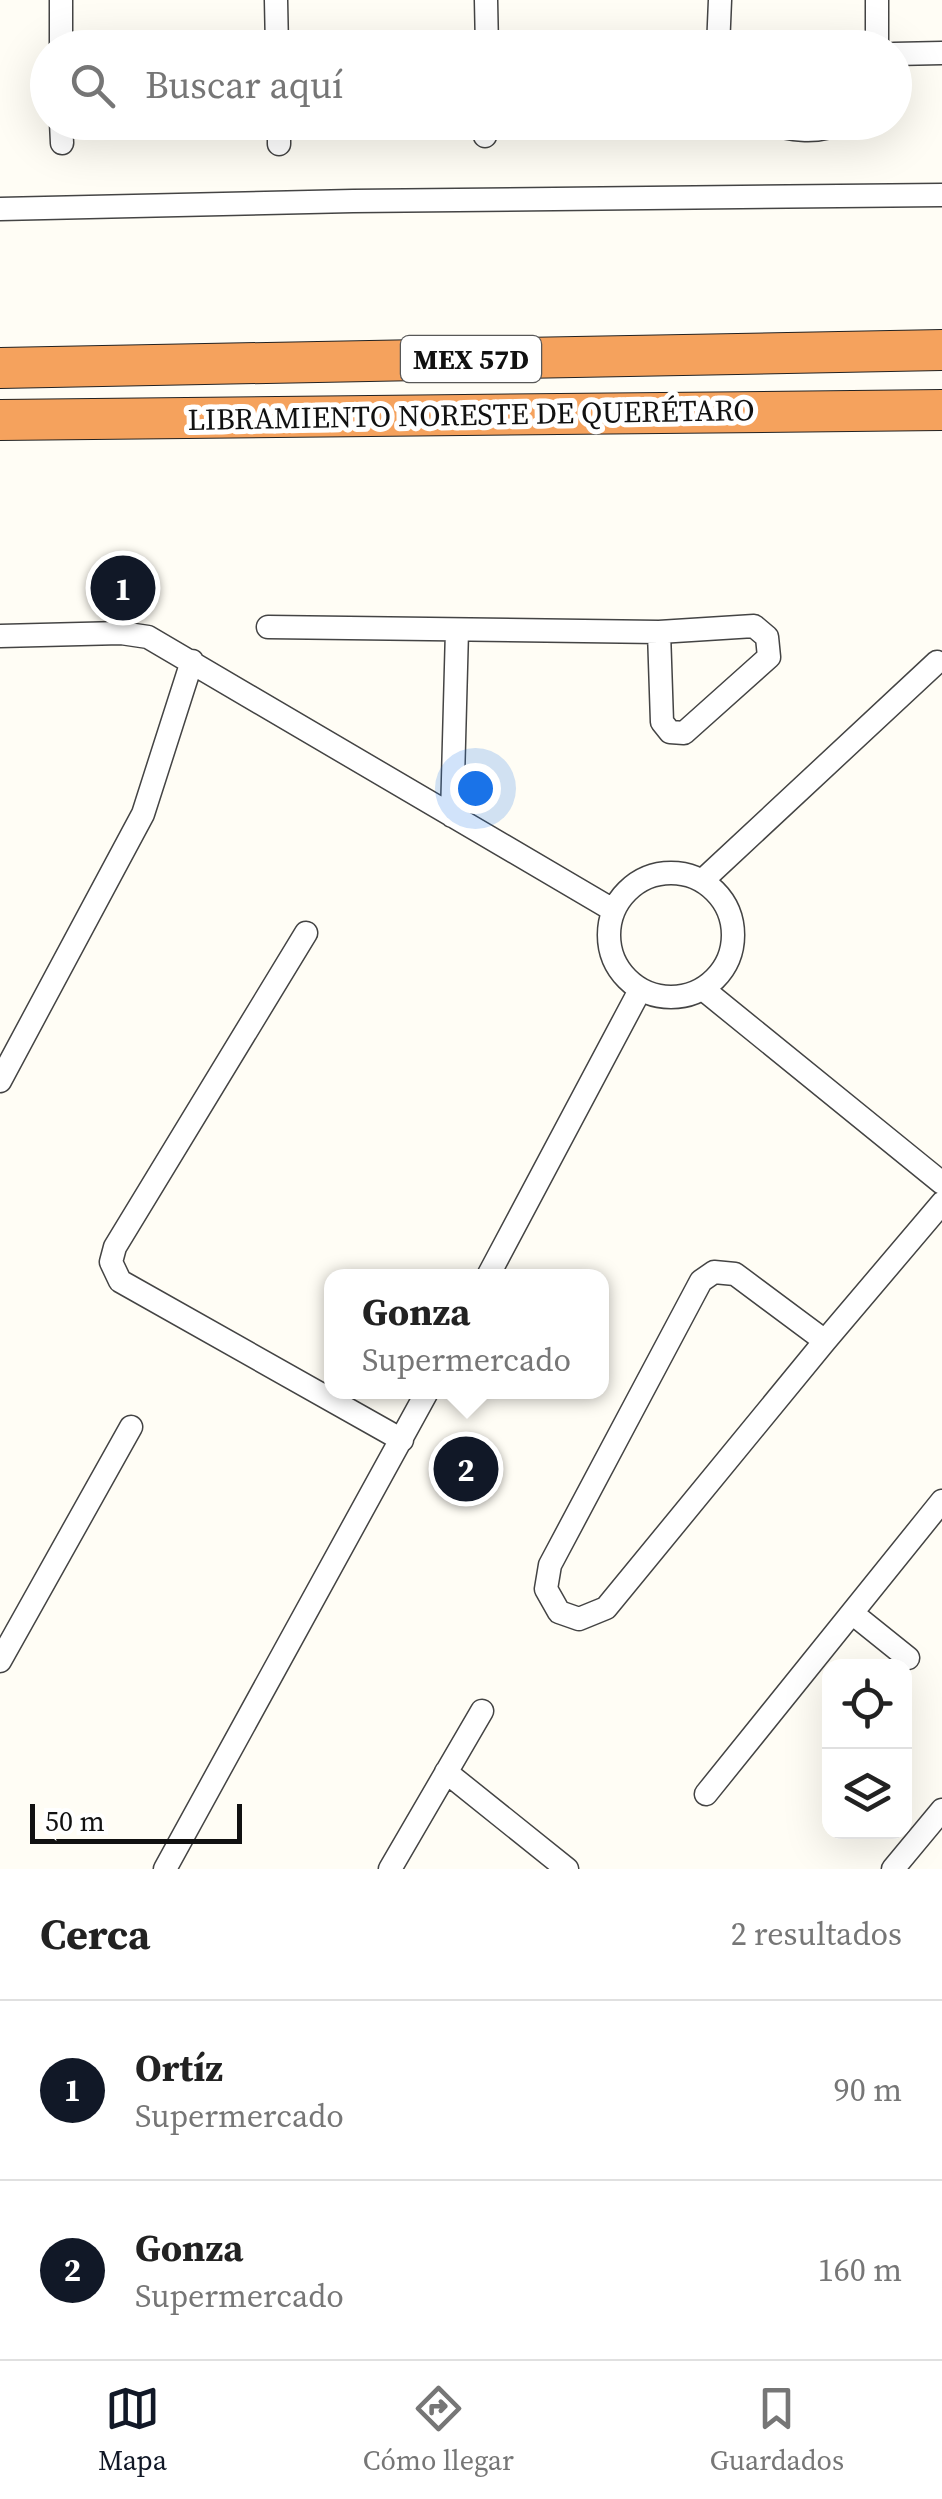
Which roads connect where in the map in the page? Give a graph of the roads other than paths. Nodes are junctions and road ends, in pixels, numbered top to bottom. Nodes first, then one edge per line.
1 (60, 0) edge
2 (276, 0) edge
3 (486, 0) edge
4 (720, 0) edge
5 (877, 0) edge
6 (61, 30) edge
7 (277, 30) edge
8 (487, 30) edge
9 (719, 30) edge
10 (877, 30) edge
11 (942, 53) edge
12 (912, 54) edge
13 (942, 195) edge
14 (0, 209) edge
15 (942, 350) edge
16 (0, 368) edge
17 (942, 410) edge
18 (0, 420) edge
19 (268, 628) dead end
20 (458, 630) junction
21 (659, 632) junction
22 (0, 636) edge
23 (192, 662) junction
24 (937, 662) dead end
25 (452, 816) junction
26 (702, 881) junction
27 (614, 910) junction
28 (306, 933) dead end
29 (703, 989) junction
30 (640, 990) junction
31 (0, 1081) edge
32 (942, 1183) edge
33 (942, 1202) edge
34 (492, 1269) edge
35 (825, 1340) junction
36 (324, 1396) edge
37 (329, 1399) edge
38 (424, 1399) edge
39 (131, 1427) dead end
40 (402, 1440) junction
41 (942, 1501) edge
42 (852, 1613) junction
43 (908, 1658) dead end
44 (0, 1661) edge
45 (482, 1711) dead end
46 (446, 1772) junction
47 (706, 1794) dead end
48 (942, 1810) edge
49 (165, 1869) edge
50 (390, 1869) edge
51 (567, 1869) edge
52 (893, 1869) edge

1 - 6 street
2 - 7 street
3 - 8 street
4 - 9 street
5 - 10 street
11 - 12 street
13 - 14 street
15 - 16 highway, LIBRAMIENTO NORESTE DE QUERÉTARO / MEX 57D
17 - 18 highway, LIBRAMIENTO NORESTE DE QUERÉTARO / MEX 57D
19 - 20 street
20 - 21 street
20 - 25 street
21 - 21 street
22 - 23 street
23 - 25 street
23 - 31 street
24 - 26 street
25 - 27 street
26 - 27 street
26 - 29 street
27 - 30 street
28 - 36 street
29 - 30 street
29 - 32 street
30 - 34 street
33 - 35 street
35 - 35 street
37 - 40 street
38 - 40 street
39 - 44 street
40 - 49 street
41 - 42 street
42 - 43 street
42 - 47 street
45 - 46 street
46 - 50 street
46 - 51 street
48 - 52 street

